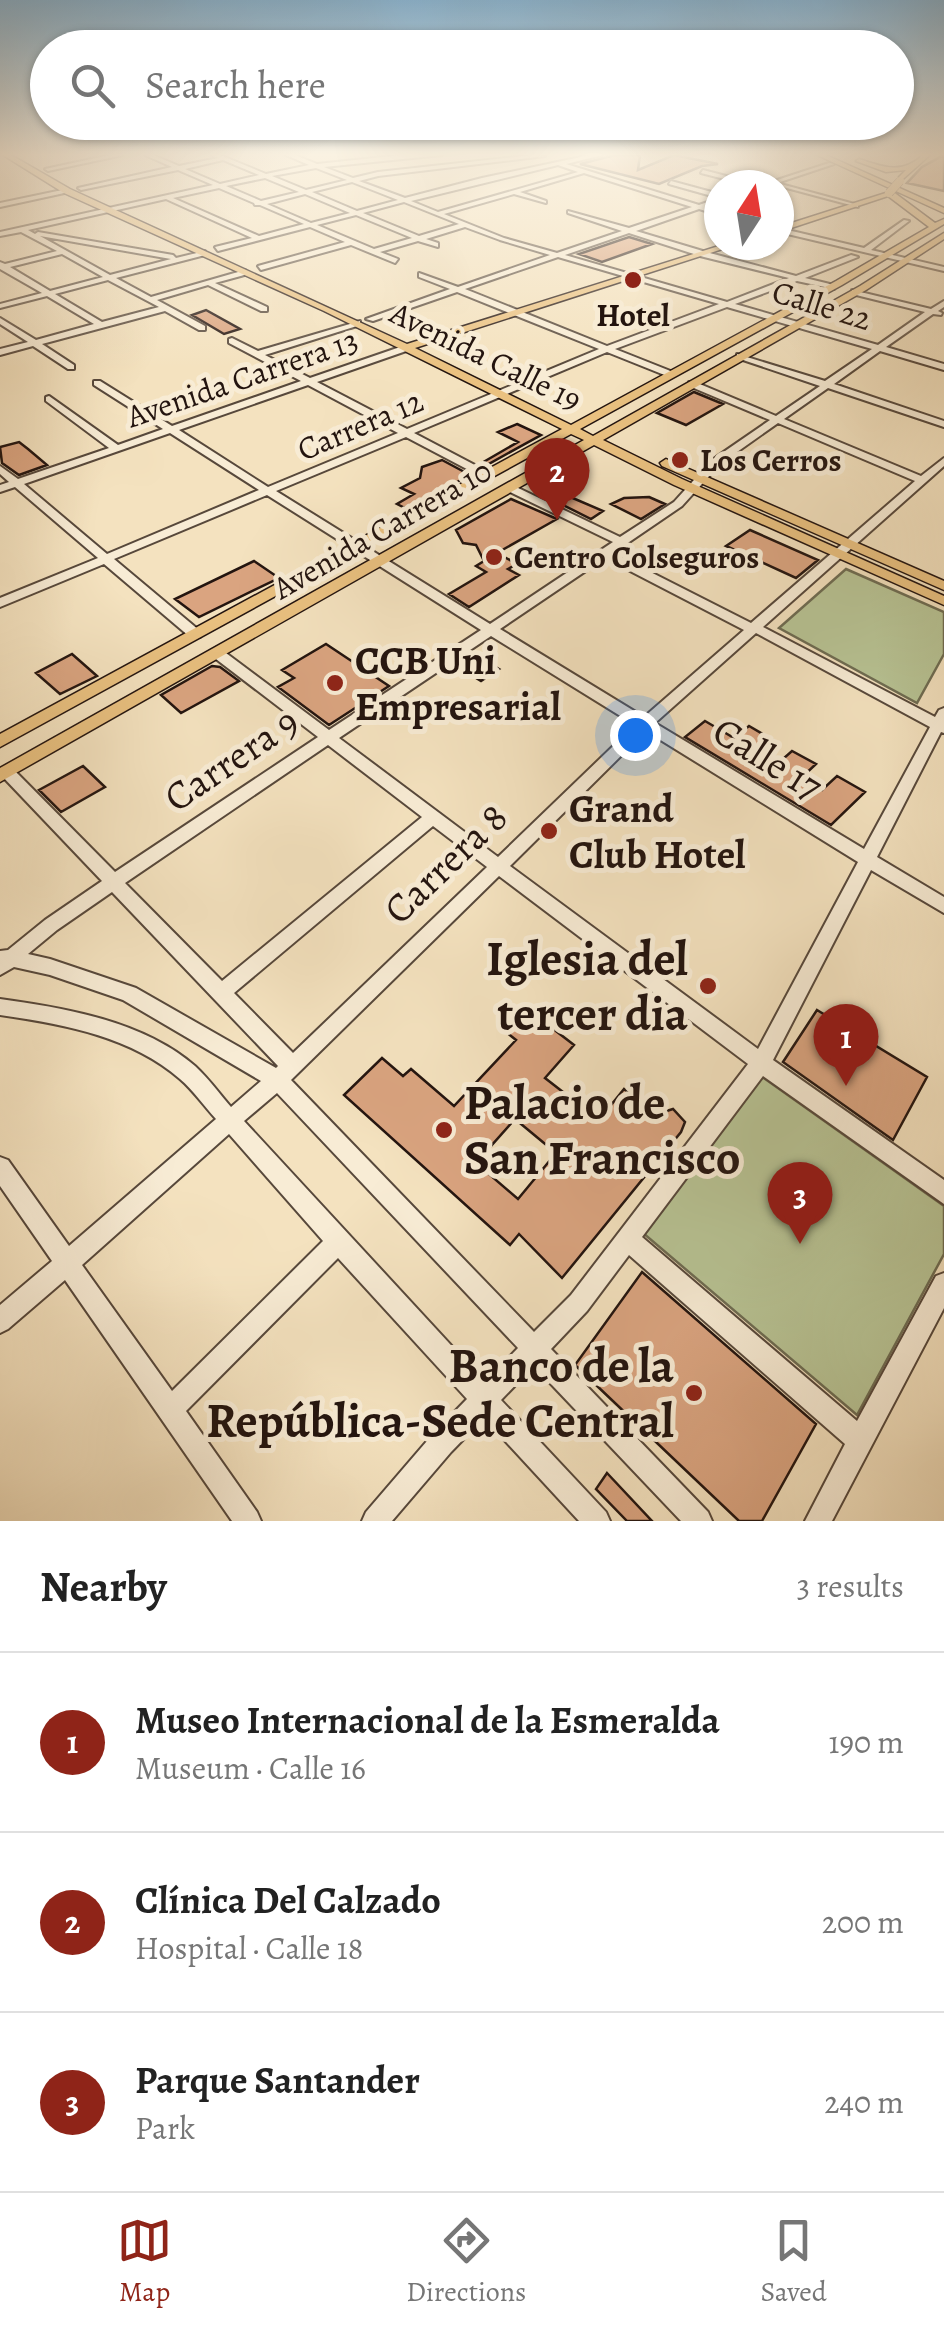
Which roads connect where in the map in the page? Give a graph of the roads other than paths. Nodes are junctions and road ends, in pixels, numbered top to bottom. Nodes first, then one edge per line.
1 (44, 226) edge
2 (142, 226) edge
3 (165, 226) edge
4 (231, 226) edge
5 (304, 226) edge
6 (310, 226) edge
7 (389, 226) edge
8 (461, 226) edge
9 (467, 226) edge
10 (614, 226) edge
11 (644, 226) edge
12 (899, 226) edge
13 (931, 226) edge
14 (24, 231) junction
15 (630, 231) junction
16 (794, 233) edge
17 (0, 234) edge
18 (944, 235) edge
19 (258, 238) junction
20 (419, 238) junction
21 (350, 243) junction
22 (435, 245) dead end
23 (218, 249) junction
24 (865, 250) junction
25 (63, 252) junction
26 (373, 252) junction
27 (202, 253) junction
28 (702, 254) junction
29 (560, 256) junction
30 (886, 256) junction
31 (854, 257) dead end
32 (182, 258) junction
33 (907, 260) junction
34 (395, 261) dead end
35 (1, 266) edge
36 (260, 268) junction
37 (944, 270) edge
38 (246, 272) junction
39 (422, 274) dead end
40 (633, 276) junction
41 (109, 277) junction
42 (800, 279) junction
43 (209, 282) junction
44 (831, 287) junction
45 (460, 289) junction
46 (854, 292) junction
47 (48, 293) junction
48 (150, 300) junction
49 (944, 303) edge
50 (730, 304) junction
51 (0, 306) edge
52 (166, 308) junction
53 (264, 309) dead end
54 (516, 312) junction
55 (932, 312) junction
56 (944, 314) edge
57 (774, 317) junction
58 (370, 318) junction
59 (0, 320) edge
60 (356, 324) junction
61 (797, 324) junction
62 (101, 326) junction
63 (202, 328) dead end
64 (232, 341) dead end
65 (35, 343) junction
66 (421, 343) junction
67 (406, 348) junction
68 (609, 348) junction
69 (879, 348) junction
70 (0, 352) edge
71 (258, 354) junction
72 (740, 356) junction
73 (71, 367) dead end
74 (944, 367) edge
75 (670, 374) junction
76 (310, 382) junction
77 (97, 383) dead end
78 (692, 384) junction
79 (827, 385) junction
80 (516, 388) junction
81 (503, 395) junction
82 (49, 400) dead end
83 (776, 419) junction
84 (944, 424) edge
85 (577, 425) junction
86 (170, 430) junction
87 (606, 432) junction
88 (410, 434) junction
89 (594, 440) junction
90 (116, 448) junction
91 (944, 461) edge
92 (0, 468) edge
93 (486, 475) junction
94 (922, 480) junction
95 (17, 483) junction
96 (698, 484) junction
97 (510, 488) junction
98 (0, 489) edge
99 (270, 492) junction
100 (621, 542) junction
101 (356, 546) junction
102 (844, 549) junction
103 (604, 552) junction
104 (104, 559) junction
105 (380, 561) junction
106 (944, 586) edge
107 (944, 601) edge
108 (0, 603) edge
109 (755, 627) junction
110 (490, 628) junction
111 (195, 634) junction
112 (217, 653) junction
113 (942, 722) edge
114 (646, 724) junction
115 (328, 736) junction
116 (0, 741) edge
117 (4, 774) edge
118 (433, 818) junction
119 (869, 861) junction
120 (496, 865) junction
121 (113, 882) junction
122 (944, 906) edge
123 (4, 960) edge
124 (221, 993) junction
125 (0, 1007) edge
126 (761, 1063) junction
127 (280, 1073) junction
128 (232, 1120) junction
129 (0, 1168) edge
130 (944, 1193) edge
131 (627, 1239) junction
132 (338, 1242) junction
133 (67, 1263) junction
134 (944, 1284) edge
135 (0, 1321) edge
136 (532, 1350) junction
137 (484, 1398) junction
138 (170, 1410) junction
139 (861, 1441) junction
140 (248, 1521) edge
141 (375, 1521) edge
142 (597, 1521) edge
143 (699, 1521) edge
144 (818, 1521) edge

1 - 14 street
2 - 27 main road, Avenida Calle 19
3 - 23 main road, Avenida Calle 19
4 - 19 street
5 - 19 street
6 - 21 street
7 - 20 street
8 - 20 street
9 - 29 street, Calle 22
10 - 15 street
11 - 15 street
12 - 24 street
13 - 30 main road, Avenida Carrera 10
14 - 17 street
14 - 25 street
14 - 32 street
15 - 28 street
15 - 29 street
16 - 24 street
18 - 33 main road, Avenida Carrera 10
19 - 23 street
20 - 22 street
20 - 26 street
21 - 26 street
21 - 36 street
23 - 36 main road, Avenida Calle 19
24 - 30 street
25 - 35 street
25 - 41 street
26 - 34 street
27 - 32 street
27 - 38 main road, Avenida Calle 19
28 - 40 main road, Avenida Carrera 13
28 - 42 street
29 - 40 street, Calle 22
29 - 45 street
30 - 33 street
30 - 44 main road, Avenida Carrera 10
31 - 42 street, Carrera 12
32 - 41 street
33 - 37 street
33 - 46 main road, Avenida Carrera 10
35 - 47 street
36 - 58 main road, Avenida Calle 19
38 - 43 street
38 - 60 main road, Avenida Calle 19
39 - 45 street
40 - 50 street, Calle 22
40 - 54 main road, Avenida Carrera 13
41 - 47 street
41 - 48 street
42 - 44 street
42 - 50 street, Carrera 12
43 - 48 street
43 - 53 street
44 - 57 main road, Avenida Carrera 10
45 - 54 street
45 - 58 street
46 - 55 street
46 - 61 main road, Avenida Carrera 10
47 - 51 street
47 - 62 street
48 - 52 street
49 - 55 street, Carrera 9
50 - 57 street, Calle 22
50 - 68 street, Carrera 12
52 - 62 street
52 - 63 street
54 - 66 main road, Avenida Carrera 13
54 - 68 street
55 - 56 street
55 - 69 street, Carrera 9
57 - 61 street, Calle 22
57 - 75 main road, Avenida Carrera 10
58 - 66 main road, Avenida Calle 19
59 - 65 street
60 - 67 main road, Avenida Calle 19
60 - 71 street
61 - 69 street, Calle 22
61 - 72 main road, Avenida Carrera 10
62 - 65 street
64 - 71 street
65 - 70 street
65 - 73 street
66 - 67 main road, Avenida Carrera 13
66 - 80 main road, Avenida Calle 19
67 - 76 street, Avenida Carrera 13
67 - 81 main road, Avenida Calle 19
68 - 75 street
68 - 80 street, Carrera 12
69 - 74 street, Calle 22
69 - 79 street, Carrera 9
71 - 76 street
72 - 78 main road, Avenida Carrera 10
72 - 79 street
75 - 85 main road, Avenida Carrera 10
76 - 86 street, Avenida Carrera 13
76 - 88 street
77 - 86 street, Calle 17
78 - 83 street
78 - 87 main road, Avenida Carrera 10
79 - 83 street, Carrera 9
79 - 84 street
80 - 81 street, Carrera 12
80 - 85 main road, Avenida Calle 19
81 - 85 main road, Avenida Calle 19
81 - 88 street, Carrera 12
82 - 90 street
83 - 94 street
83 - 96 street, Carrera 9
85 - 87 main road, Avenida Calle 19
85 - 89 main road, Avenida Calle 19
85 - 93 main road, Avenida Carrera 10
86 - 90 street, Avenida Carrera 13
86 - 99 street, Calle 17
87 - 89 main road, Avenida Carrera 10
87 - 96 main road, Avenida Calle 19
88 - 93 street
88 - 99 street, Carrera 12
89 - 96 main road, Avenida Calle 19
89 - 97 main road, Avenida Carrera 10
90 - 95 street, Avenida Carrera 13
91 - 94 street, Carrera 8
92 - 95 street
93 - 101 main road, Avenida Carrera 10
94 - 102 street, Carrera 8
95 - 98 street, Avenida Carrera 13
95 - 104 street
96 - 100 street, Carrera 9
96 - 102 main road, Avenida Calle 19
97 - 100 street
97 - 105 main road, Avenida Carrera 10
99 - 101 street, Calle 17
99 - 104 street, Carrera 12
100 - 103 street, Carrera 9
101 - 105 street, Calle 17
101 - 111 main road, Avenida Carrera 10
102 - 106 main road, Avenida Calle 19
102 - 107 main road, Avenida Calle 19
102 - 109 street, Carrera 8
103 - 109 street
103 - 110 street, Carrera 9
104 - 108 street, Carrera 12
104 - 111 street
105 - 110 street, Calle 17
105 - 112 main road, Avenida Carrera 10
109 - 113 street
109 - 114 street, Carrera 8
110 - 114 street, Calle 17
110 - 115 street, Carrera 9
111 - 116 main road, Avenida Carrera 10
112 - 115 street
112 - 117 main road, Avenida Carrera 10
113 - 119 street
114 - 119 street, Calle 17
114 - 120 street, Carrera 8
115 - 118 street
115 - 121 street, Carrera 9
117 - 121 street
118 - 120 street
118 - 124 street
119 - 122 street, Calle 17
119 - 126 street
120 - 126 street
120 - 127 street, Carrera 8
121 - 123 street, Carrera 9
121 - 124 street
123 - 127 street
124 - 127 street
125 - 128 street
126 - 130 street
126 - 131 street
127 - 128 street, Carrera 8
127 - 136 street
128 - 132 street
128 - 133 street, Carrera 8
129 - 133 street
131 - 136 street
131 - 139 street
132 - 137 street
132 - 138 street
133 - 135 street, Carrera 8
133 - 138 street
134 - 139 street
136 - 137 street
136 - 143 street
137 - 141 street
137 - 142 street
138 - 140 street
139 - 144 street

